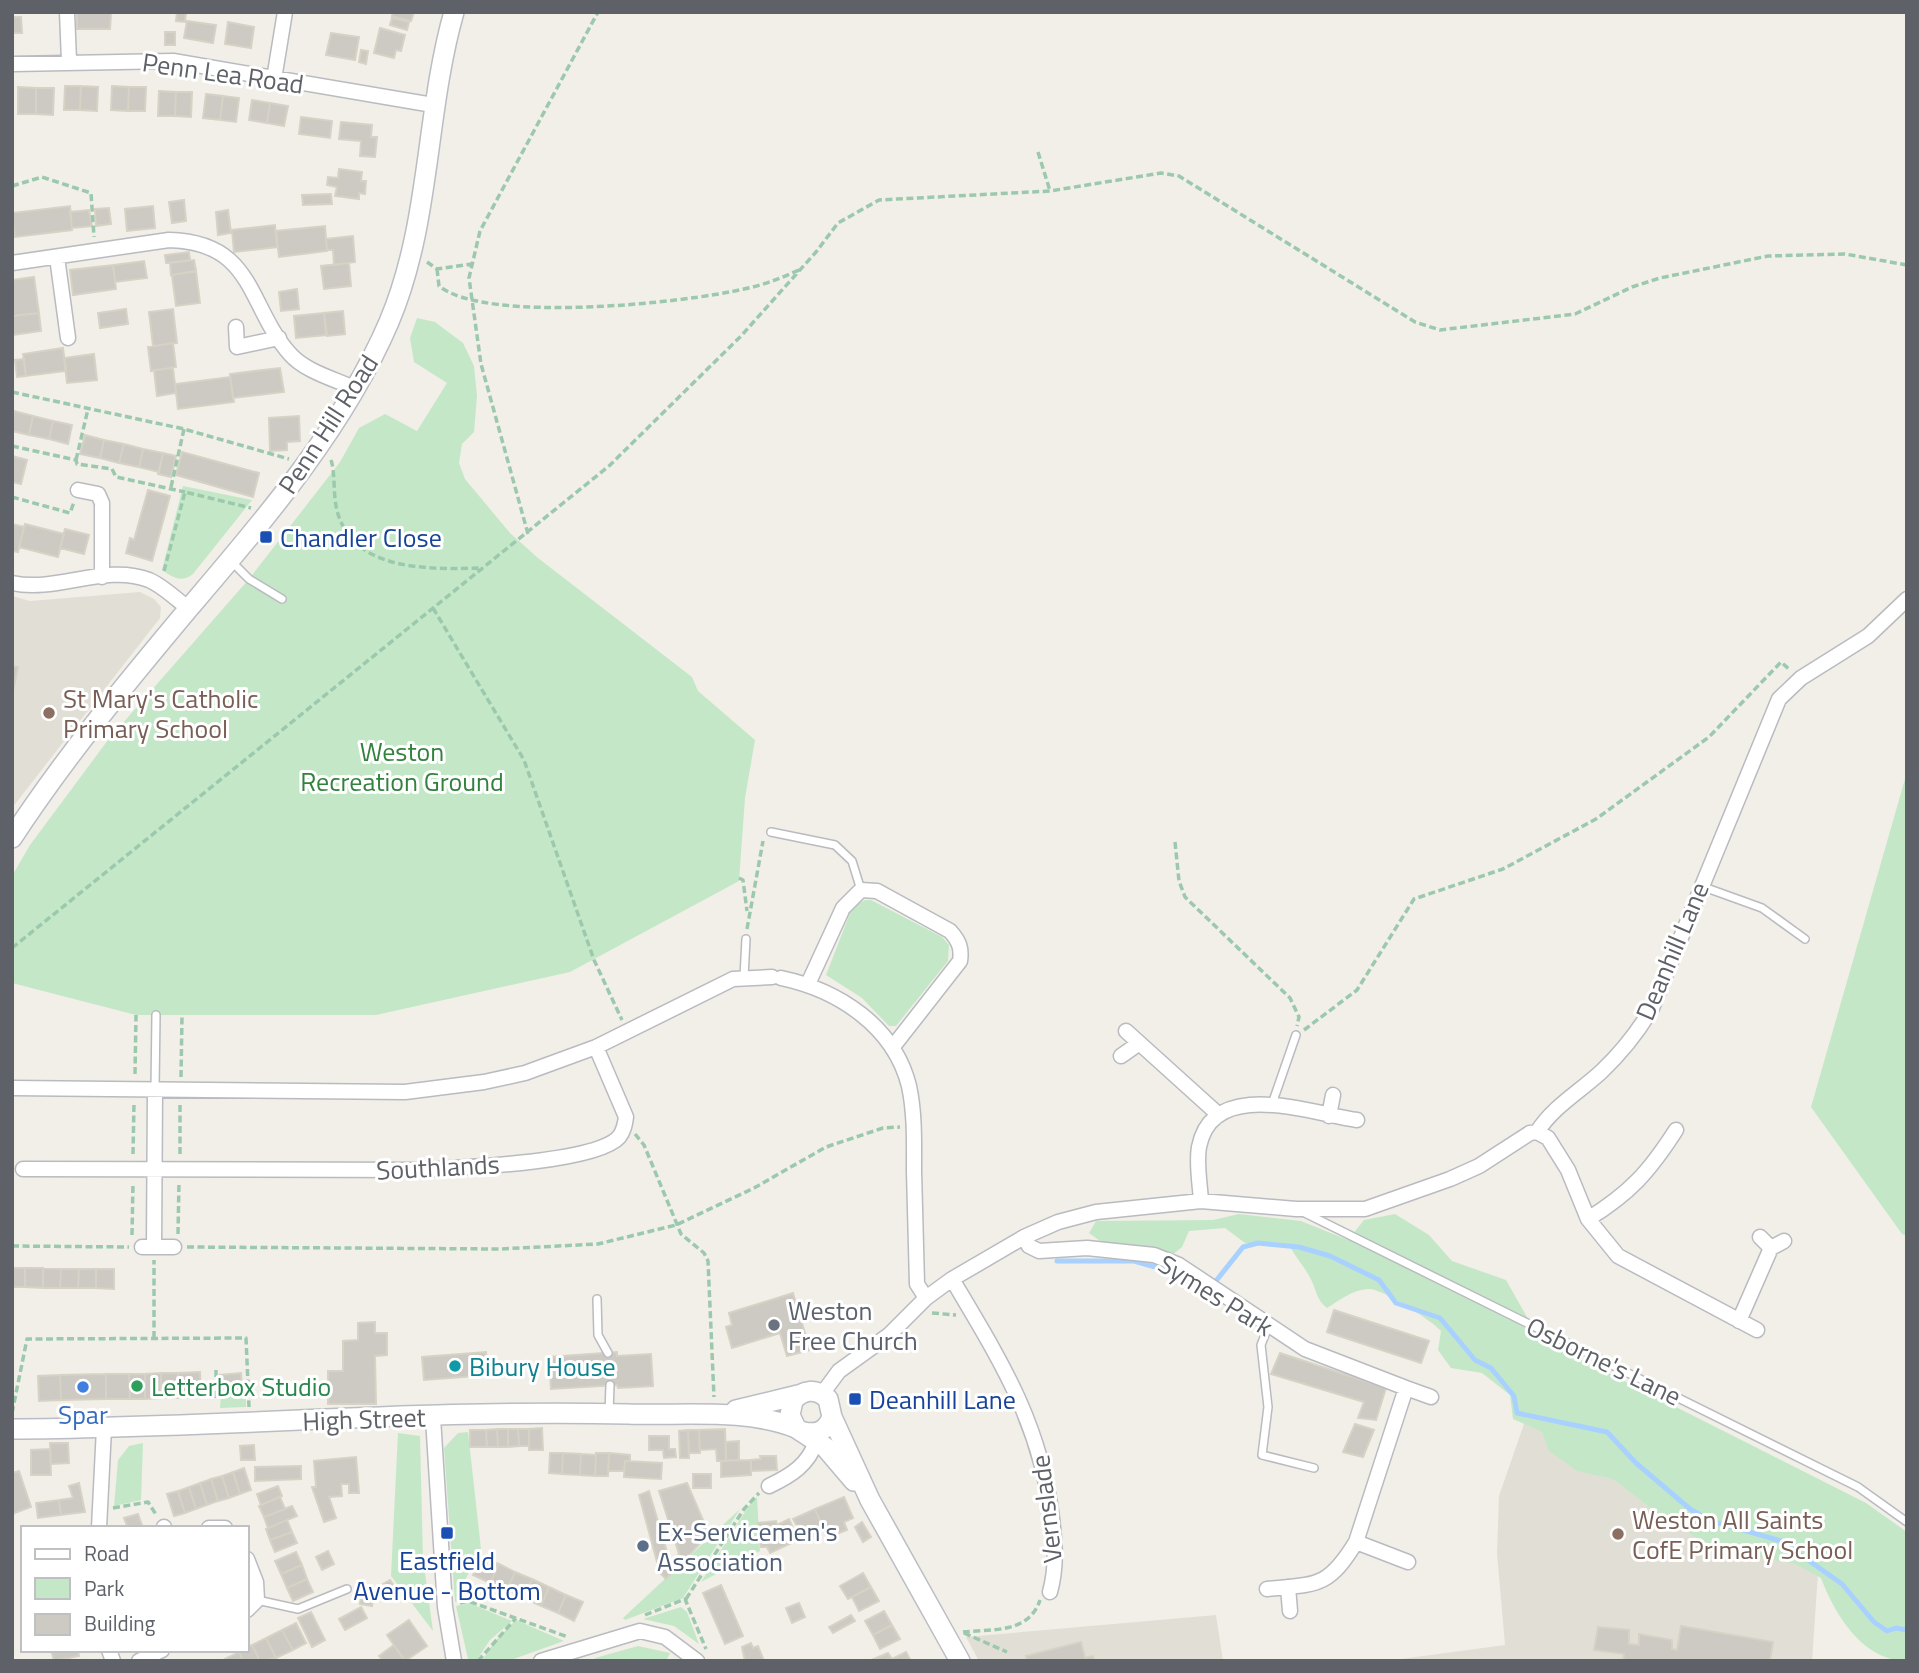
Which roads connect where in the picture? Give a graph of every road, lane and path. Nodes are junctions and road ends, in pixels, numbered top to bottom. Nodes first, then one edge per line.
1 (67, 12) edge
2 (285, 12) edge
3 (454, 12) edge
4 (598, 12) edge
5 (69, 61) junction
6 (12, 64) edge
7 (274, 79) junction
8 (433, 105) junction
9 (1038, 152) dead end
10 (12, 186) edge
11 (1050, 191) junction
12 (95, 252) junction
13 (57, 257) junction
14 (12, 263) edge
15 (428, 263) dead end
16 (472, 264) junction
17 (1907, 265) edge
18 (802, 268) junction
19 (437, 269) junction
20 (473, 301) junction
21 (236, 327) dead end
22 (68, 338) dead end
23 (279, 338) junction
24 (356, 389) junction
25 (12, 392) edge
26 (88, 410) junction
27 (184, 429) junction
28 (319, 444) junction
29 (12, 446) edge
30 (76, 462) junction
31 (306, 463) junction
32 (172, 487) junction
33 (78, 490) junction
34 (185, 492) junction
35 (12, 497) edge
36 (270, 512) junction
37 (528, 534) junction
38 (231, 560) junction
39 (483, 568) junction
40 (102, 576) junction
41 (12, 583) edge
42 (160, 587) junction
43 (282, 599) dead end
44 (1907, 599) edge
45 (433, 608) junction
46 (189, 609) junction
47 (1801, 678) junction
48 (771, 832) joint
49 (12, 838) edge
50 (1175, 842) dead end
51 (739, 878) dead end
52 (1699, 886) junction
53 (861, 890) junction
54 (748, 917) junction
55 (746, 939) joint
56 (1805, 939) dead end
57 (12, 948) edge
58 (744, 977) junction
59 (808, 984) junction
60 (136, 1015) dead end
61 (156, 1015) dead end
62 (182, 1016) dead end
63 (628, 1031) junction
64 (1126, 1031) dead end
65 (1296, 1035) junction
66 (1138, 1044) junction
67 (596, 1047) junction
68 (892, 1048) junction
69 (1121, 1056) dead end
70 (12, 1088) edge
71 (155, 1088) junction
72 (181, 1088) junction
73 (135, 1089) junction
74 (1333, 1095) dead end
75 (1272, 1104) junction
76 (1219, 1115) junction
77 (1329, 1116) junction
78 (1357, 1120) dead end
79 (914, 1126) junction
80 (624, 1128) junction
81 (1676, 1130) dead end
82 (1537, 1132) junction
83 (23, 1169) dead end
84 (133, 1169) junction
85 (155, 1169) junction
86 (179, 1171) junction
87 (1201, 1201) junction
88 (1296, 1209) junction
89 (1588, 1219) junction
90 (676, 1225) junction
91 (1024, 1237) junction
92 (1760, 1237) dead end
93 (12, 1246) edge
94 (148, 1247) junction
95 (174, 1247) dead end
96 (952, 1279) junction
97 (926, 1298) junction
98 (597, 1299) dead end
99 (913, 1311) junction
100 (974, 1317) junction
101 (1740, 1321) junction
102 (1268, 1327) junction
103 (1757, 1330) dead end
104 (154, 1338) junction
105 (608, 1353) dead end
106 (216, 1370) dead end
107 (610, 1385) dead end
108 (1406, 1388) junction
109 (822, 1394) junction
110 (798, 1395) junction
111 (1431, 1397) dead end
112 (216, 1398) dead end
113 (12, 1413) edge
114 (609, 1414) junction
115 (715, 1416) junction
116 (832, 1417) junction
117 (433, 1418) junction
118 (249, 1423) junction
119 (104, 1428) junction
120 (12, 1429) edge
121 (805, 1433) junction
122 (1314, 1468) dead end
123 (769, 1486) joint
124 (870, 1500) junction
125 (152, 1507) dead end
126 (101, 1511) junction
127 (1907, 1522) edge
128 (99, 1526) edge
129 (1356, 1542) junction
130 (248, 1562) edge
131 (1408, 1562) dead end
132 (1051, 1587) joint
133 (1287, 1587) junction
134 (1267, 1588) dead end
135 (346, 1589) dead end
136 (685, 1599) dead end
137 (457, 1604) dead end
138 (252, 1605) edge
139 (1290, 1611) dead end
140 (516, 1618) junction
141 (573, 1639) dead end
142 (158, 1652) edge
143 (1007, 1652) dead end
144 (139, 1661) edge
145 (454, 1661) edge
146 (478, 1661) edge
147 (541, 1661) edge
148 (697, 1661) edge
149 (960, 1661) edge

1 - 5 street
2 - 7 street
3 - 8 street, Penn Hill Road
4 - 16 path
5 - 6 street, Penn Lea Road
5 - 7 street, Penn Lea Road
7 - 8 street, Penn Lea Road
8 - 24 street, Penn Hill Road
9 - 11 path
10 - 12 path
11 - 17 path
11 - 18 path
12 - 13 street
12 - 23 street
13 - 14 street
13 - 22 street
15 - 19 path
16 - 19 path
16 - 20 path
18 - 20 path
18 - 37 path
19 - 20 path
20 - 37 path
21 - 23 street
23 - 24 street
24 - 28 street, Penn Hill Road
25 - 26 path
26 - 27 path
26 - 30 path
27 - 31 path
27 - 32 path
28 - 31 street, Penn Hill Road
28 - 39 path
29 - 30 path
30 - 32 path
30 - 33 path
31 - 36 street, Penn Hill Road
32 - 34 path
33 - 35 path
33 - 40 street
34 - 36 path
34 - 42 path
36 - 38 street, Penn Hill Road
37 - 39 path
38 - 43 lane
38 - 46 street, Penn Hill Road
39 - 45 path
40 - 41 street
40 - 42 street
42 - 46 street
44 - 47 street, Deanhill Lane
45 - 57 path
45 - 63 path
46 - 49 street, Penn Hill Road
47 - 52 street, Deanhill Lane
47 - 65 path
48 - 53 lane
48 - 54 path
50 - 65 path
51 - 54 path
52 - 56 lane
52 - 82 street, Deanhill Lane
53 - 59 street
53 - 68 street
54 - 55 path
55 - 58 lane
58 - 59 street
58 - 63 street
59 - 68 street
60 - 73 path
61 - 71 lane
62 - 72 path
63 - 67 street
64 - 66 street
65 - 75 lane
66 - 69 street
66 - 76 street
67 - 72 street
67 - 80 street
68 - 79 street
70 - 73 street
71 - 72 street
71 - 73 street
71 - 85 street
72 - 86 path
73 - 84 path
74 - 77 street
75 - 76 street
75 - 77 street
76 - 87 street
77 - 78 street
79 - 90 path
79 - 97 street
80 - 86 street, Southlands
80 - 90 path
81 - 89 street
82 - 88 street, Deanhill Lane
82 - 89 street
83 - 84 street, Southlands
84 - 85 street, Southlands
84 - 93 path
85 - 86 street, Southlands
85 - 94 street
86 - 90 path
87 - 88 street, Deanhill Lane
87 - 91 street, Deanhill Lane
88 - 127 lane, Osborne's Lane
89 - 101 street
90 - 115 path
91 - 96 street, Deanhill Lane
91 - 102 street, Symes Park
92 - 101 street
94 - 95 street
94 - 104 path
96 - 97 street, Deanhill Lane
96 - 100 street, Vernslade
97 - 99 street, Deanhill Lane
98 - 105 lane
99 - 100 path
99 - 109 street, Deanhill Lane
100 - 132 street, Vernslade
101 - 103 street
102 - 108 street, Symes Park
102 - 122 lane
104 - 113 path
104 - 118 path
106 - 112 path
107 - 114 lane
108 - 111 street, Symes Park
108 - 129 street
109 - 110 street
109 - 116 street
110 - 115 street, High Street
110 - 121 street
114 - 115 street, High Street
114 - 117 street, High Street
115 - 121 street, High Street
116 - 121 street
116 - 124 street
117 - 118 street, High Street
117 - 145 street
118 - 119 street, High Street
119 - 120 street, High Street
119 - 126 street
121 - 123 street
121 - 124 street
123 - 136 path
124 - 149 street
125 - 126 path
126 - 128 street
129 - 131 street
129 - 133 street
130 - 138 street
132 - 143 path
133 - 134 street
133 - 139 street
135 - 138 lane
137 - 140 path
140 - 141 path
140 - 146 path
142 - 144 street
147 - 148 street

